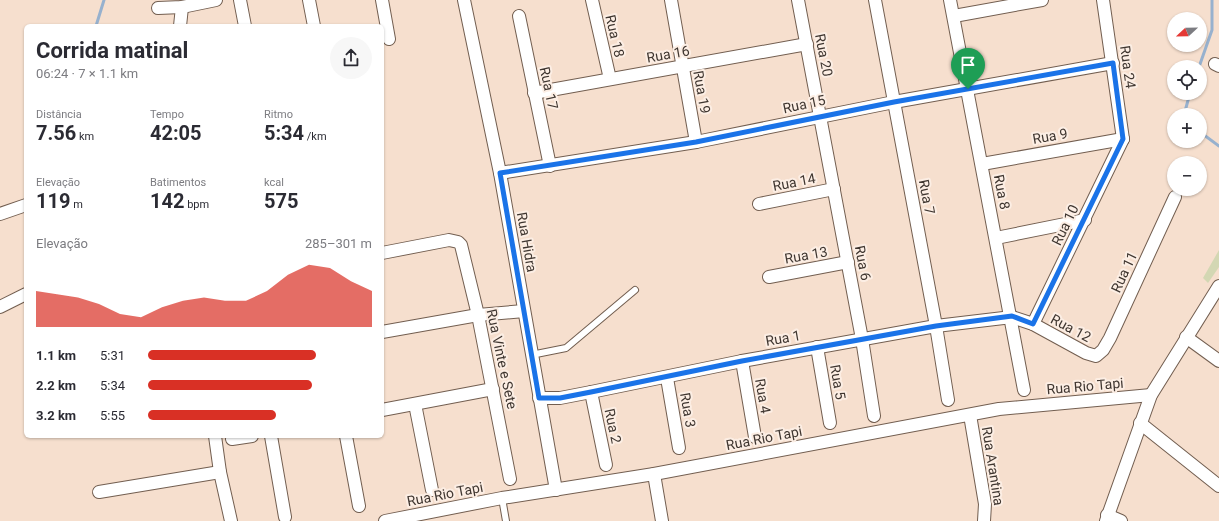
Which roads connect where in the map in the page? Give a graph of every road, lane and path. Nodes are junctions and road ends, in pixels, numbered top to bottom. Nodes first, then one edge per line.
1 (216, 0) edge
2 (240, 0) edge
3 (309, 0) edge
4 (382, 0) edge
5 (464, 0) edge
6 (592, 0) edge
7 (671, 0) edge
8 (798, 0) edge
9 (875, 0) edge
10 (950, 0) edge
11 (1042, 0) edge
12 (1103, 0) edge
13 (1030, 1) edge
14 (182, 7) junction
15 (158, 8) dead end
16 (519, 16) dead end
17 (954, 16) junction
18 (180, 24) edge
19 (245, 24) edge
20 (314, 24) edge
21 (389, 39) dead end
22 (807, 44) junction
23 (1113, 63) junction
24 (682, 68) junction
25 (610, 79) junction
26 (968, 89) junction
27 (534, 93) junction
28 (894, 102) junction
29 (821, 116) junction
30 (1123, 139) junction
31 (696, 142) junction
32 (982, 164) junction
33 (550, 166) junction
34 (500, 173) junction
35 (834, 189) junction
36 (1175, 197) dead end
37 (759, 204) dead end
38 (24, 206) edge
39 (0, 214) edge
40 (1085, 220) junction
41 (996, 238) junction
42 (384, 253) edge
43 (848, 262) junction
44 (769, 276) dead end
45 (1219, 286) edge
46 (636, 290) dead end
47 (24, 295) edge
48 (0, 307) edge
49 (524, 311) junction
50 (478, 315) junction
51 (1012, 316) junction
52 (1033, 324) junction
53 (936, 326) junction
54 (384, 332) edge
55 (1186, 337) junction
56 (862, 339) junction
57 (817, 347) junction
58 (531, 355) junction
59 (1096, 356) joint
60 (742, 361) junction
61 (1219, 361) edge
62 (667, 378) junction
63 (493, 390) junction
64 (1024, 390) dead end
65 (591, 392) junction
66 (1151, 395) junction
67 (539, 398) junction
68 (948, 400) dead end
69 (415, 404) junction
70 (384, 410) edge
71 (970, 415) junction
72 (874, 416) dead end
73 (830, 423) dead end
74 (1140, 424) junction
75 (755, 437) dead end
76 (215, 438) edge
77 (239, 438) edge
78 (271, 438) edge
79 (346, 438) edge
80 (232, 439) dead end
81 (679, 448) dead end
82 (606, 465) dead end
83 (220, 472) junction
84 (654, 474) junction
85 (510, 479) dead end
86 (1219, 486) edge
87 (432, 490) dead end
88 (556, 490) junction
89 (99, 492) dead end
90 (502, 498) junction
91 (359, 506) dead end
92 (285, 517) dead end
93 (1107, 518) edge
94 (231, 521) edge
95 (386, 521) edge
96 (506, 521) edge
97 (662, 521) edge
98 (984, 521) edge
99 (1121, 521) edge

1 - 14 street
2 - 19 street
3 - 20 street
4 - 21 street
5 - 34 street, Rua Hidra
6 - 25 street, Rua 18
7 - 24 street, Rua 19
8 - 22 street, Rua 20
9 - 28 street, Rua 7
10 - 17 street, Rua 8
11 - 13 street
12 - 23 street, Rua 24
13 - 17 street
14 - 15 street
14 - 18 street
16 - 27 street, Rua 17
17 - 26 street, Rua 8
22 - 24 street, Rua 16
22 - 29 street, Rua 20
23 - 26 street, Rua 15
23 - 30 street, Rua 24
24 - 25 street, Rua 16
24 - 31 street, Rua 19
25 - 27 street, Rua 16
26 - 28 street, Rua 15
26 - 32 street, Rua 8
27 - 33 street, Rua 17
28 - 29 street, Rua 15
28 - 53 street, Rua 7
29 - 31 street, Rua 15
29 - 35 street, Rua 6
30 - 32 street, Rua 9
30 - 40 street, Rua 10
31 - 33 street, Rua 15
32 - 41 street, Rua 8
33 - 34 street, Rua 15
34 - 49 street, Rua Hidra
35 - 37 street, Rua 14
35 - 43 street, Rua 6
36 - 59 street, Rua 11
38 - 39 street
40 - 41 street
40 - 52 street, Rua 10
41 - 51 street, Rua 8
42 - 50 street, Rua Vinte e Sete
43 - 44 street, Rua 13
43 - 56 street, Rua 6
45 - 55 street
46 - 58 lane
47 - 48 street
49 - 50 street
49 - 58 street, Rua Hidra
50 - 54 street
50 - 63 street, Rua Vinte e Sete
51 - 52 street, Rua 1
51 - 53 street, Rua 1
51 - 64 street, Rua 8
52 - 59 street, Rua 12
53 - 56 street, Rua 1
53 - 68 street, Rua 7
55 - 61 street
55 - 66 street
56 - 57 street, Rua 1
56 - 72 street, Rua 6
57 - 60 street, Rua 1
57 - 73 street, Rua 5
58 - 67 street, Rua Hidra
60 - 62 street, Rua 1
60 - 75 street, Rua 4
62 - 65 street, Rua 1
62 - 81 street, Rua 3
63 - 69 street
63 - 85 street, Rua Vinte e Sete
65 - 67 street, Rua 1
65 - 82 street, Rua 2
66 - 71 street, Rua Rio Tapi
66 - 74 street
67 - 88 street, Rua Hidra
69 - 70 street
69 - 87 street
71 - 84 street, Rua Rio Tapi
71 - 98 street, Rua Arantina
74 - 86 street
74 - 93 street
76 - 83 street
77 - 80 street
78 - 92 street
79 - 91 street
83 - 89 street
83 - 94 street
84 - 88 street, Rua Rio Tapi
84 - 97 street
88 - 90 street, Rua Rio Tapi
90 - 95 street, Rua Rio Tapi
90 - 96 lane
93 - 99 street

